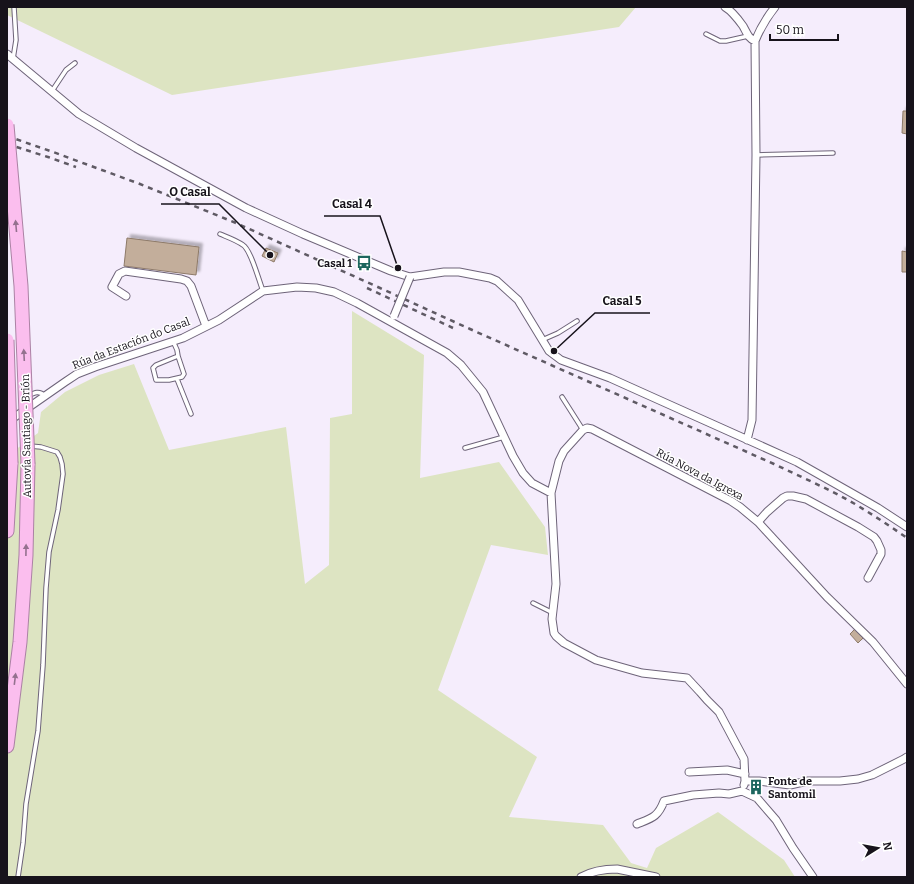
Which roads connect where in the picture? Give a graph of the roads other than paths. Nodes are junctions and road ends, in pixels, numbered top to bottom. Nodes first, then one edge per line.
1 (14, 7) edge
2 (725, 7) edge
3 (775, 7) edge
4 (706, 34) dead end
5 (748, 36) junction
6 (755, 41) junction
7 (10, 57) edge
8 (75, 63) dead end
9 (54, 89) junction
10 (7, 125) edge
11 (833, 153) dead end
12 (756, 155) junction
13 (220, 234) dead end
14 (410, 277) junction
15 (263, 291) junction
16 (126, 296) dead end
17 (393, 319) junction
18 (577, 321) dead end
19 (206, 326) junction
20 (7, 340) edge
21 (542, 340) junction
22 (173, 341) junction
23 (178, 356) junction
24 (177, 379) junction
25 (45, 396) junction
26 (562, 397) dead end
27 (18, 400) dead end
28 (13, 403) dead end
29 (7, 406) edge
30 (191, 414) dead end
31 (7, 422) edge
32 (584, 430) junction
33 (504, 437) junction
34 (747, 440) junction
35 (7, 443) edge
36 (14, 444) dead end
37 (21, 445) dead end
38 (465, 448) dead end
39 (551, 493) junction
40 (758, 522) junction
41 (907, 528) edge
42 (7, 531) edge
43 (868, 578) dead end
44 (533, 603) dead end
45 (552, 613) junction
46 (907, 684) edge
47 (7, 746) edge
48 (907, 757) edge
49 (689, 772) dead end
50 (745, 777) junction
51 (742, 791) junction
52 (637, 824) dead end
53 (18, 877) edge
54 (581, 877) edge
55 (656, 877) edge
56 (813, 877) edge

1 - 7 lane
2 - 5 street
3 - 6 street
4 - 5 lane
5 - 6 street
6 - 12 street
7 - 9 street
8 - 9 lane
9 - 14 street
47 -> 10 highway, Autovía Santiago - Brión, bridge
11 - 12 lane
12 - 34 street
13 - 15 lane
14 - 17 street, bridge
14 - 21 street
15 - 17 street, Rúa da Estación do Casal
15 - 19 street, Rúa da Estación do Casal
16 - 19 street
17 - 33 street, Rúa da Estación do Casal
18 - 21 lane
19 - 22 street, Rúa da Estación do Casal
20 - 42 highway, Autovía Santiago - Brión, bridge
21 - 34 street
22 - 23 lane
22 - 25 street, Rúa da Estación do Casal
23 - 24 lane
23 - 24 lane
24 - 30 lane
25 - 27 lane
25 - 31 street, Rúa da Estación do Casal
26 - 32 lane
28 - 29 lane
32 - 39 street
32 - 40 street, Rúa Nova da Igrexa
33 - 38 lane
33 - 39 street, Rúa da Estación do Casal
34 - 41 street
35 - 36 lane
37 - 53 lane
39 - 45 street
40 - 43 street
40 - 46 street, Rúa Nova da Igrexa
44 - 45 lane
45 - 50 street
48 - 50 street
49 - 50 street
50 - 51 street
51 - 52 street
51 - 56 street
54 - 55 street

